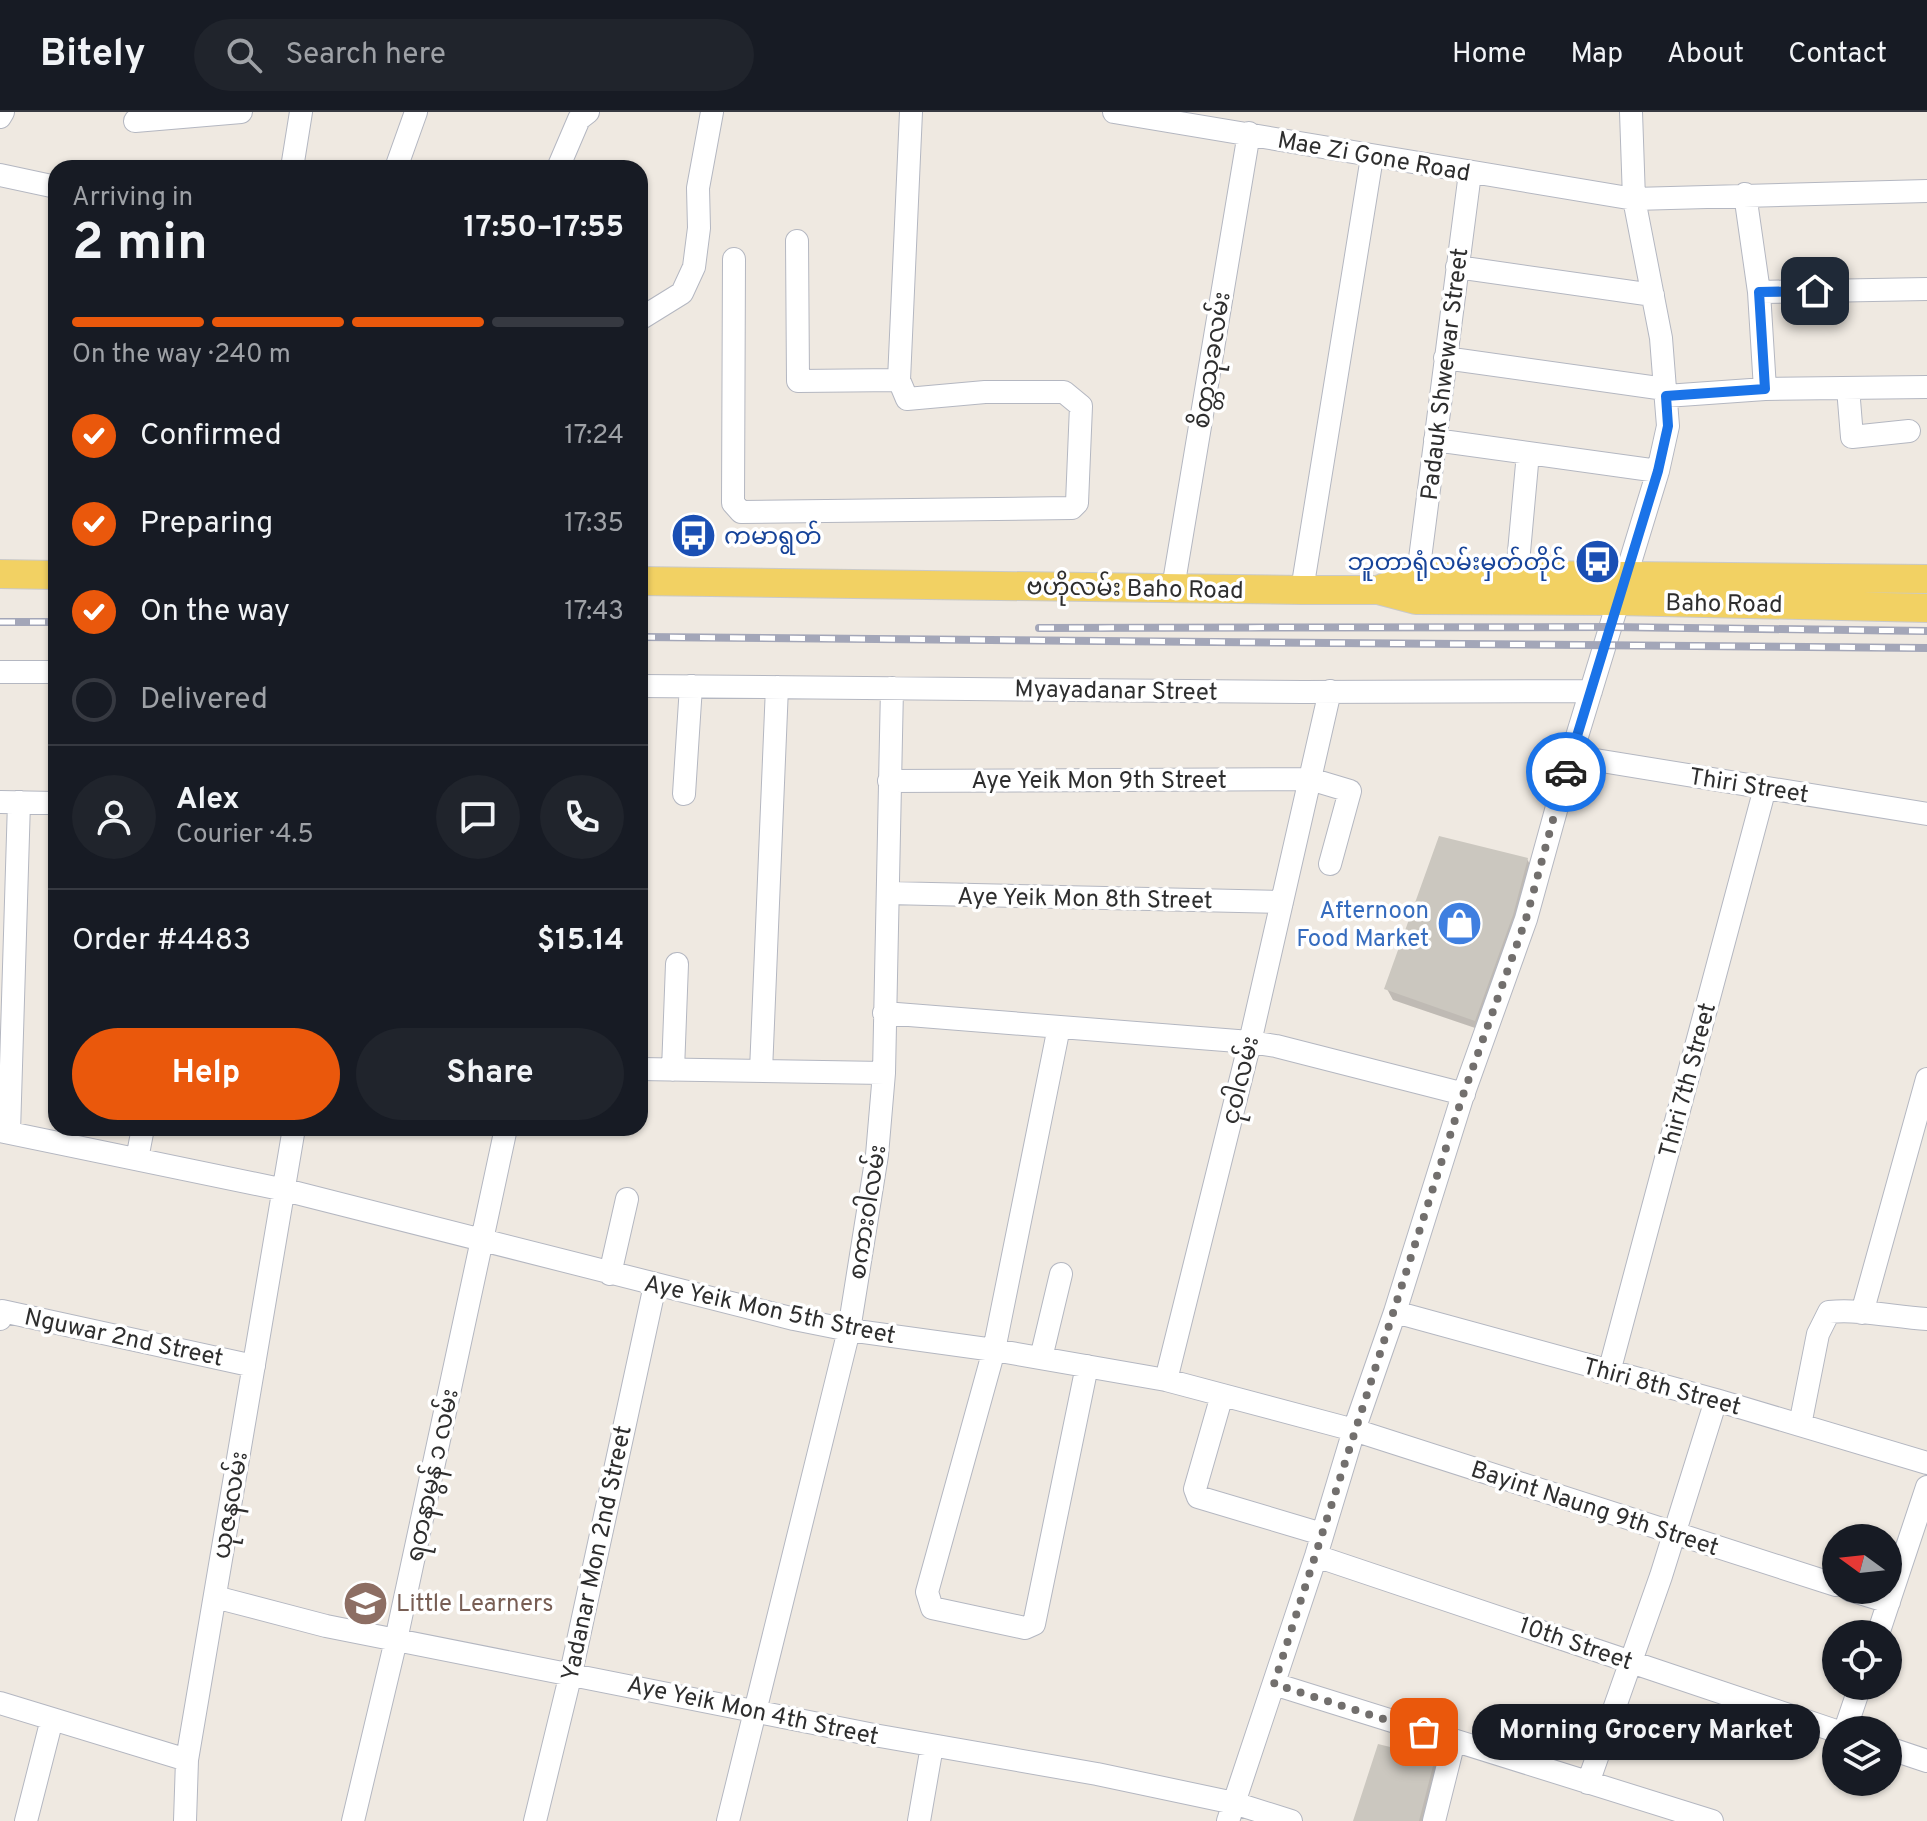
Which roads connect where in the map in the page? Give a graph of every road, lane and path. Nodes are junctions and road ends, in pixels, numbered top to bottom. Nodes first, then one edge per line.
1 (241, 112) edge
2 (301, 112) edge
3 (416, 112) edge
4 (588, 112) edge
5 (712, 112) edge
6 (911, 112) edge
7 (1114, 112) edge
8 (1631, 112) edge
9 (1157, 116) edge
10 (135, 121) dead end
11 (1249, 133) junction
12 (1372, 157) junction
13 (293, 160) edge
14 (399, 160) edge
15 (561, 160) edge
16 (1470, 173) junction
17 (0, 175) edge
18 (48, 185) edge
19 (1927, 191) edge
20 (1745, 194) junction
21 (1634, 199) junction
22 (797, 241) dead end
23 (734, 259) dead end
24 (1457, 267) junction
25 (1927, 289) edge
26 (1759, 292) junction
27 (1653, 295) junction
28 (648, 314) edge
29 (1445, 358) junction
30 (899, 380) junction
31 (1927, 387) edge
32 (1848, 388) junction
33 (1765, 389) junction
34 (1665, 392) junction
35 (1909, 431) dead end
36 (1435, 440) junction
37 (1528, 453) junction
38 (1658, 471) junction
39 (0, 574) edge
40 (1418, 574) junction
41 (1517, 574) junction
42 (48, 575) edge
43 (1927, 579) edge
44 (648, 581) edge
45 (1173, 588) junction
46 (1623, 588) junction
47 (1302, 590) junction
48 (1378, 590) junction
49 (1927, 608) edge
50 (0, 672) edge
51 (48, 672) edge
52 (648, 686) edge
53 (691, 686) junction
54 (777, 687) junction
55 (892, 688) junction
56 (1330, 691) junction
57 (1591, 691) junction
58 (1571, 756) junction
59 (1310, 779) junction
60 (889, 781) junction
61 (1765, 788) junction
62 (684, 794) dead end
63 (10, 802) edge
64 (48, 803) edge
65 (1927, 814) edge
66 (1330, 864) dead end
67 (888, 893) junction
68 (1282, 902) junction
69 (677, 964) dead end
70 (884, 1013) junction
71 (1059, 1027) junction
72 (1250, 1042) junction
73 (648, 1069) edge
74 (673, 1070) junction
75 (761, 1071) junction
76 (884, 1073) junction
77 (1927, 1079) edge
78 (1464, 1094) junction
79 (4, 1132) edge
80 (141, 1136) edge
81 (293, 1136) edge
82 (504, 1136) edge
83 (137, 1159) junction
84 (285, 1190) junction
85 (627, 1199) dead end
86 (482, 1241) junction
87 (610, 1274) junction
88 (1061, 1274) dead end
89 (655, 1285) junction
90 (1395, 1312) junction
91 (1, 1313) edge
92 (1862, 1313) junction
93 (1927, 1319) edge
94 (849, 1330) junction
95 (994, 1350) junction
96 (1041, 1358) junction
97 (254, 1366) junction
98 (1087, 1366) junction
99 (1609, 1372) junction
100 (1166, 1380) junction
101 (1222, 1395) junction
102 (1716, 1400) junction
103 (1800, 1425) junction
104 (1354, 1430) junction
105 (1927, 1463) edge
106 (1927, 1487) edge
107 (1674, 1533) junction
108 (1319, 1545) junction
109 (1902, 1563) edge
110 (1822, 1581) edge
111 (215, 1597) junction
112 (396, 1640) junction
113 (1630, 1662) junction
114 (571, 1673) junction
115 (1274, 1684) junction
116 (0, 1703) edge
117 (754, 1710) junction
118 (52, 1719) junction
119 (1822, 1726) edge
120 (1454, 1741) junction
121 (932, 1746) junction
122 (1902, 1753) edge
123 (187, 1760) junction
124 (1927, 1761) edge
125 (1588, 1783) junction
126 (1231, 1812) edge
127 (26, 1821) edge
128 (185, 1821) edge
129 (353, 1821) edge
130 (535, 1821) edge
131 (728, 1821) edge
132 (919, 1821) edge
133 (1291, 1821) edge
134 (1434, 1821) edge
135 (1712, 1821) edge

1 - 10 street
2 - 13 street
3 - 14 street
4 - 15 street
5 - 28 street
6 - 30 street
7 - 9 street, Mae Zi Gone Road
8 - 21 street
9 - 11 street, Mae Zi Gone Road
11 - 12 street, Mae Zi Gone Road
11 - 45 street, စိတ္တသုခလမ်း
12 - 16 street, Mae Zi Gone Road
12 - 47 street
16 - 21 street, Mae Zi Gone Road
16 - 24 street, Padauk Shwewar Street
17 - 18 street
19 - 20 street, Mae Zi Gone Road
20 - 21 street, Mae Zi Gone Road
20 - 26 street
21 - 27 street
22 - 30 street
23 - 30 street
24 - 27 street
24 - 29 street, Padauk Shwewar Street
25 - 26 street
26 - 33 street
27 - 34 street
29 - 34 street
29 - 36 street, Padauk Shwewar Street
31 - 32 street
32 - 33 street
32 - 35 street
33 - 34 street
34 - 38 street
36 - 37 street
36 - 40 street, Padauk Shwewar Street
37 - 38 street
37 - 41 street
38 - 46 street
39 - 42 main road
40 - 41 main road, ဗဟိုလမ်း Baho Road
40 - 48 main road, ဗဟိုလမ်း Baho Road
41 - 46 main road, ဗဟိုလမ်း Baho Road
43 - 46 main road
44 - 45 main road, ဗဟိုလမ်း Baho Road
45 - 47 main road, ဗဟိုလမ်း Baho Road
46 - 48 main road, Baho Road
46 - 49 main road, Baho Road
46 - 57 street
47 - 48 main road, ဗဟိုလမ်း Baho Road
50 - 51 street
52 - 53 street, Myayadanar Street
53 - 54 street, Myayadanar Street
53 - 62 street
54 - 55 street, Myayadanar Street
54 - 75 street
55 - 56 street, Myayadanar Street
55 - 60 street, စကား၀ါလမ်း
56 - 57 street, Myayadanar Street
56 - 59 street, ငုဝါလမ်း
57 - 58 street
58 - 61 street, Thiri Street
58 - 78 street
59 - 60 street, Aye Yeik Mon 9th Street
59 - 66 street, Aye Yeik Mon 9th Street
59 - 68 street, ငုဝါလမ်း
60 - 67 street, စကား၀ါလမ်း
61 - 65 street, Thiri Street
61 - 99 street, Thiri 7th Street
63 - 64 street
63 - 79 street
67 - 68 street, Aye Yeik Mon 8th Street
67 - 70 street, စကား၀ါလမ်း
68 - 72 street, ငုဝါလမ်း
69 - 74 street
70 - 71 street
70 - 76 street, စကား၀ါလမ်း
71 - 72 street
71 - 95 street
72 - 78 street
72 - 100 street, ငုဝါလမ်း
73 - 74 street
74 - 75 street
75 - 76 street
76 - 94 street, စကား၀ါလမ်း
77 - 92 street
78 - 90 street
79 - 83 street, Aye Yeik Mon 5th Street
80 - 83 street
81 - 84 street, ယုဇနလမ်း
82 - 86 street, ရတနာမွန် ၁ လမ်း
83 - 84 street, Aye Yeik Mon 5th Street
84 - 86 street, Aye Yeik Mon 5th Street
84 - 97 street, ယုဇနလမ်း
85 - 87 street
86 - 87 street, Aye Yeik Mon 5th Street
86 - 112 street, ရတနာမွန် ၁ လမ်း
87 - 89 street, Aye Yeik Mon 5th Street
88 - 96 street
89 - 94 street, Aye Yeik Mon 5th Street
89 - 114 street, Yadanar Mon 2nd Street
90 - 99 street, Thiri 8th Street
90 - 104 street
91 - 97 street, Nguwar 2nd Street
92 - 93 street
92 - 103 street
94 - 95 street, Aye Yeik Mon 5th Street
94 - 117 street, စကား၀ါလမ်း
95 - 96 street, Aye Yeik Mon 5th Street
95 - 98 street
96 - 98 street, Aye Yeik Mon 5th Street
97 - 111 street, ယုဇနလမ်း
98 - 100 street, Aye Yeik Mon 5th Street
99 - 102 street, Thiri 8th Street
100 - 101 street, Aye Yeik Mon 5th Street
101 - 104 street, Aye Yeik Mon 5th Street
101 - 108 street, 10th Street
102 - 103 street, Thiri 8th Street
102 - 107 street
103 - 105 street, Thiri 8th Street
104 - 107 street, Bayint Naung 9th Street
104 - 108 street
106 - 109 street
107 - 110 street, Bayint Naung 9th Street
107 - 113 street
108 - 113 street, 10th Street
108 - 115 street
111 - 112 street, Aye Yeik Mon 4th Street
111 - 123 street, ယုဇနလမ်း
112 - 114 street, Aye Yeik Mon 4th Street
112 - 129 street, ရတနာမွန် ၁ လမ်း
113 - 119 street, 10th Street
113 - 125 street
114 - 117 street, Aye Yeik Mon 4th Street
114 - 130 street, Yadanar Mon 2nd Street
115 - 120 street
115 - 126 street
116 - 118 street
117 - 121 street, Aye Yeik Mon 4th Street
117 - 131 street, စကား၀ါလမ်း
118 - 123 street
118 - 127 street
120 - 125 street
120 - 134 street
121 - 126 street, Aye Yeik Mon 4th Street
121 - 132 street
122 - 124 street
123 - 128 street, ယုဇနလမ်း
125 - 135 street
126 - 133 street, Aye Yeik Mon 4th Street

